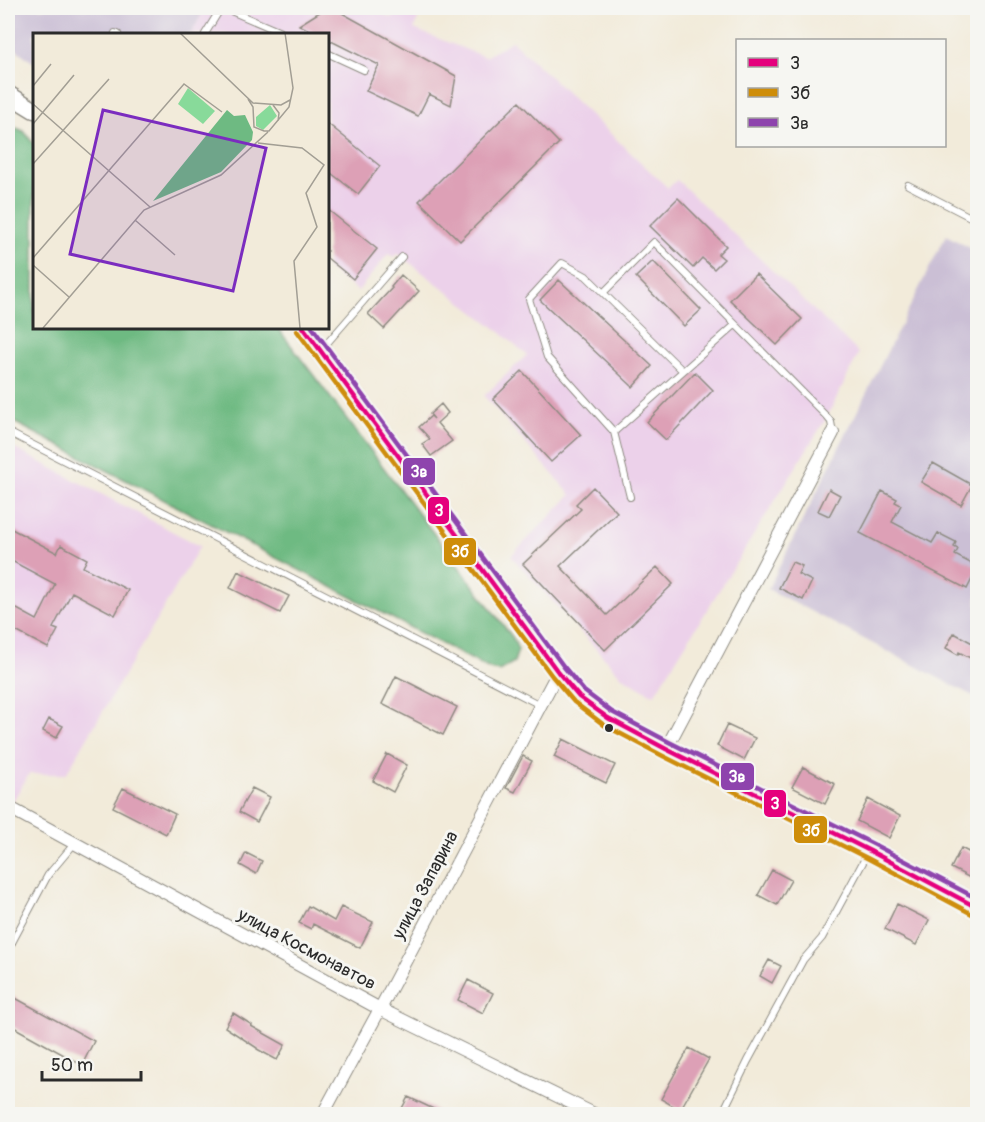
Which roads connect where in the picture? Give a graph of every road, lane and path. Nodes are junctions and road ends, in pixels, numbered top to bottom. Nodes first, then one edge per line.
1 (223, 8) edge
2 (206, 33) edge
3 (283, 33) edge
4 (328, 53) edge
5 (364, 70) dead end
6 (8, 94) edge
7 (33, 109) edge
8 (908, 185) dead end
9 (978, 221) edge
10 (402, 257) dead end
11 (604, 292) junction
12 (735, 325) junction
13 (304, 328) edge
14 (321, 350) junction
15 (683, 371) junction
16 (8, 432) edge
17 (614, 432) junction
18 (833, 433) joint
19 (630, 497) dead end
20 (558, 672) junction
21 (540, 705) junction
22 (666, 749) junction
23 (8, 807) edge
24 (74, 844) junction
25 (870, 851) junction
26 (978, 908) edge
27 (8, 950) edge
28 (380, 1009) junction
29 (323, 1114) edge
30 (594, 1114) edge
31 (722, 1114) edge

1 - 2 lane
1 - 3 lane
4 - 5 lane
6 - 7 street
8 - 9 lane
10 - 14 lane
11 - 12 lane
11 - 15 lane
11 - 17 lane
12 - 15 lane
12 - 18 lane
13 - 14 street
14 - 20 street
15 - 17 lane
16 - 21 lane
17 - 19 lane
18 - 22 street
20 - 21 street, улица Запарина
20 - 22 street
21 - 28 street, улица Запарина
22 - 25 street
23 - 24 street, улица Космонавтов
24 - 27 lane
24 - 28 street, улица Космонавтов
25 - 26 street
25 - 31 lane
28 - 29 street, улица Запарина
28 - 30 street, улица Космонавтов

